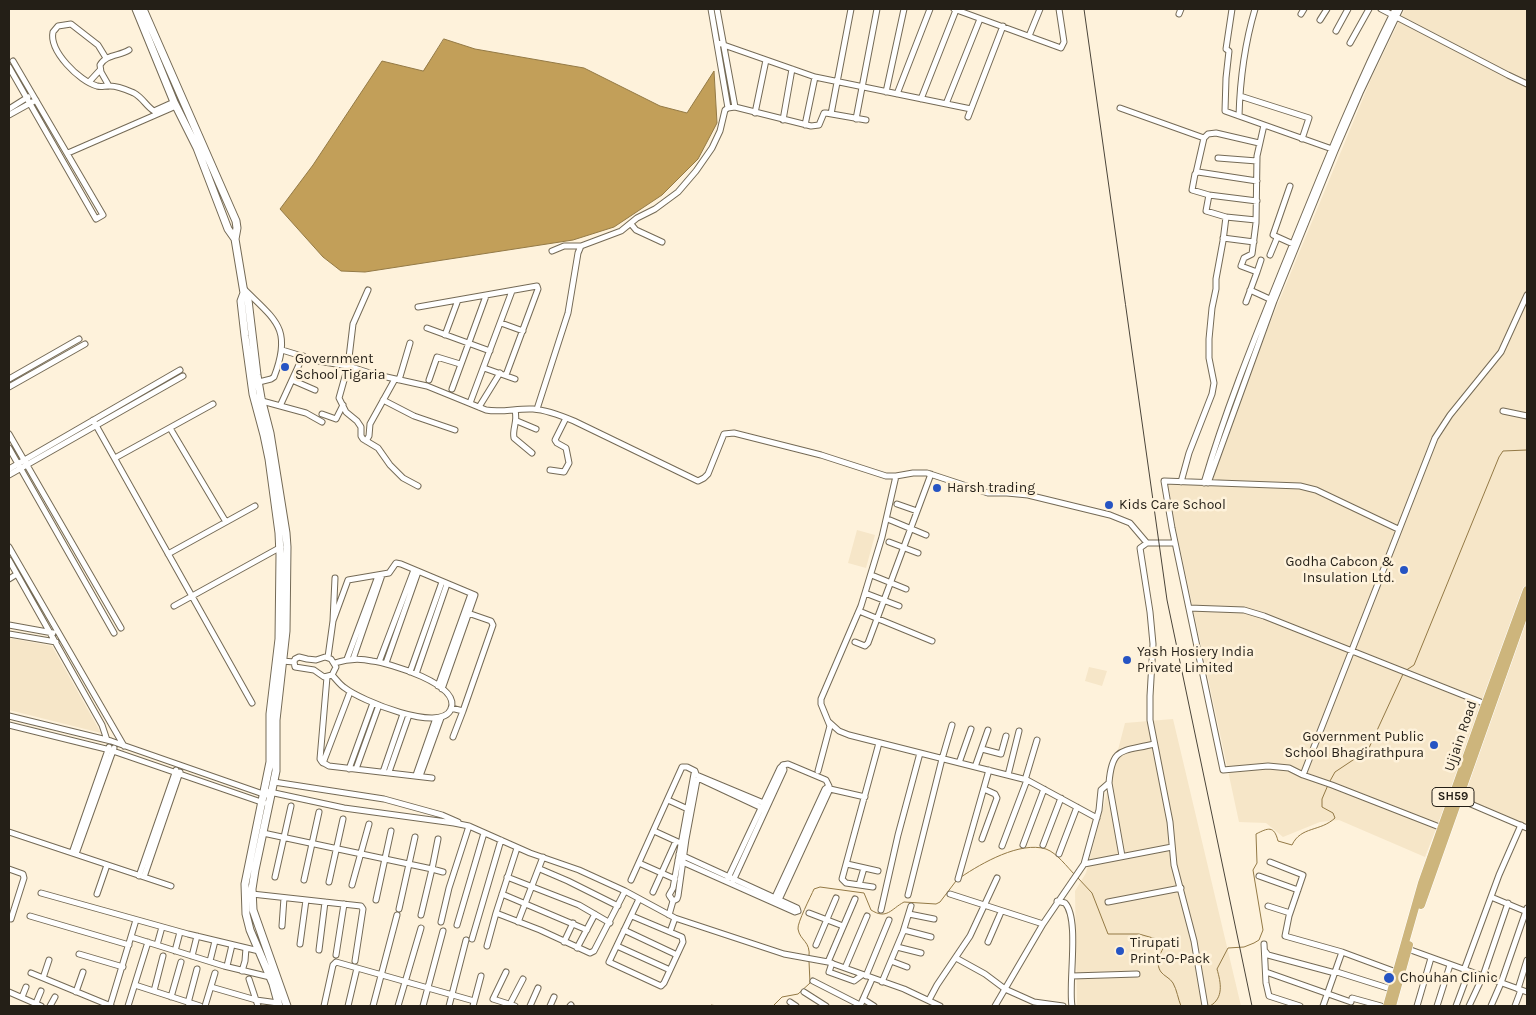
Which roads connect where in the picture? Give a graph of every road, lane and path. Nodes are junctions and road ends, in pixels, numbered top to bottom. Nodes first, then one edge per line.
1 (136, 9) edge
2 (143, 9) edge
3 (711, 9) edge
4 (717, 9) edge
5 (851, 9) edge
6 (877, 9) edge
7 (904, 9) edge
8 (930, 9) edge
9 (955, 9) edge
10 (1040, 9) edge
11 (1059, 9) edge
12 (1232, 9) edge
13 (1255, 9) edge
14 (1326, 9) edge
15 (1348, 9) edge
16 (1369, 9) edge
17 (1381, 9) edge
18 (1395, 9) edge
19 (1400, 9) edge
20 (1394, 16) junction
21 (980, 19) junction
22 (1320, 20) dead end
23 (1003, 26) junction
24 (1336, 31) dead end
25 (1028, 36) junction
26 (1350, 42) dead end
27 (720, 44) junction
28 (129, 50) dead end
29 (106, 58) junction
30 (766, 60) junction
31 (14, 61) dead end
32 (9, 67) edge
33 (792, 69) junction
34 (100, 70) junction
35 (816, 77) junction
36 (89, 82) junction
37 (838, 82) junction
38 (1527, 84) edge
39 (109, 86) junction
40 (862, 87) junction
41 (886, 92) junction
42 (897, 94) junction
43 (1240, 96) junction
44 (35, 97) junction
45 (921, 99) junction
46 (28, 101) junction
47 (175, 104) junction
48 (946, 104) junction
49 (735, 107) junction
50 (728, 108) junction
51 (1120, 108) dead end
52 (9, 109) edge
53 (970, 110) junction
54 (755, 113) junction
55 (831, 114) junction
56 (9, 115) edge
57 (1239, 116) junction
58 (968, 117) dead end
59 (856, 119) junction
60 (782, 120) junction
61 (866, 120) dead end
62 (805, 125) junction
63 (1264, 125) junction
64 (1204, 138) junction
65 (1302, 139) junction
66 (1259, 143) junction
67 (1333, 150) junction
68 (68, 153) junction
69 (1218, 158) dead end
70 (1257, 160) junction
71 (1196, 173) junction
72 (1257, 181) junction
73 (1290, 186) dead end
74 (1209, 195) junction
75 (1257, 201) junction
76 (1226, 217) junction
77 (1256, 220) junction
78 (631, 224) junction
79 (1223, 238) junction
80 (1277, 238) junction
81 (235, 239) junction
82 (662, 242) dead end
83 (1254, 242) junction
84 (580, 246) junction
85 (1294, 247) junction
86 (552, 251) dead end
87 (1270, 255) dead end
88 (1262, 260) dead end
89 (1257, 272) junction
90 (243, 290) junction
91 (368, 290) dead end
92 (1250, 290) junction
93 (512, 291) junction
94 (1527, 295) edge
95 (486, 296) junction
96 (458, 300) junction
97 (1272, 300) junction
98 (1246, 302) dead end
99 (418, 307) dead end
100 (501, 322) junction
101 (427, 328) dead end
102 (523, 331) junction
103 (445, 335) junction
104 (79, 339) dead end
105 (410, 342) dead end
106 (468, 343) junction
107 (84, 344) dead end
108 (282, 350) junction
109 (490, 351) junction
110 (303, 356) junction
111 (460, 364) junction
112 (348, 366) junction
113 (484, 368) junction
114 (180, 370) dead end
115 (503, 374) junction
116 (183, 376) dead end
117 (397, 379) junction
118 (9, 380) edge
119 (292, 380) junction
120 (428, 380) dead end
121 (515, 380) dead end
122 (259, 382) junction
123 (9, 387) edge
124 (452, 389) dead end
125 (315, 390) dead end
126 (383, 400) junction
127 (262, 402) junction
128 (470, 403) junction
129 (214, 404) dead end
130 (343, 405) junction
131 (280, 406) junction
132 (479, 407) junction
133 (515, 410) junction
134 (537, 410) junction
135 (1503, 411) dead end
136 (322, 414) dead end
137 (1527, 416) edge
138 (566, 418) junction
139 (517, 421) junction
140 (322, 422) dead end
141 (95, 423) junction
142 (361, 426) junction
143 (369, 427) junction
144 (170, 428) junction
145 (536, 429) dead end
146 (455, 430) dead end
147 (9, 434) edge
148 (366, 442) junction
149 (9, 448) edge
150 (532, 453) dead end
151 (115, 458) junction
152 (25, 463) junction
153 (19, 466) junction
154 (9, 469) edge
155 (550, 470) dead end
156 (931, 474) junction
157 (9, 475) edge
158 (896, 476) junction
159 (1182, 482) junction
160 (1206, 483) junction
161 (418, 486) dead end
162 (897, 504) dead end
163 (255, 506) dead end
164 (917, 511) junction
165 (890, 520) dead end
166 (226, 522) junction
167 (911, 529) junction
168 (1398, 529) junction
169 (926, 536) dead end
170 (889, 542) dead end
171 (1147, 543) junction
172 (1175, 543) junction
173 (9, 547) edge
174 (283, 547) junction
175 (904, 548) junction
176 (918, 553) dead end
177 (168, 554) junction
178 (9, 560) edge
179 (416, 571) junction
180 (17, 574) junction
181 (380, 575) junction
182 (874, 576) dead end
183 (335, 578) dead end
184 (9, 579) edge
185 (891, 582) junction
186 (444, 583) junction
187 (906, 589) dead end
188 (865, 593) junction
189 (1527, 593) edge
190 (192, 596) junction
191 (884, 600) junction
192 (174, 606) dead end
193 (899, 606) dead end
194 (1527, 606) edge
195 (1189, 608) junction
196 (859, 611) junction
197 (467, 613) junction
198 (877, 618) junction
199 (333, 621) junction
200 (9, 626) edge
201 (121, 628) dead end
202 (51, 633) junction
203 (114, 633) dead end
204 (9, 634) edge
205 (59, 634) junction
206 (932, 640) dead end
207 (56, 642) junction
208 (64, 642) junction
209 (855, 642) dead end
210 (1351, 652) junction
211 (328, 657) junction
212 (350, 659) junction
213 (282, 661) junction
214 (294, 662) junction
215 (382, 662) junction
216 (334, 663) junction
217 (413, 673) junction
218 (329, 676) junction
219 (440, 688) junction
220 (350, 692) junction
221 (252, 703) dead end
222 (376, 704) junction
223 (1488, 706) junction
224 (452, 708) junction
225 (463, 711) junction
226 (406, 714) junction
227 (9, 716) edge
228 (439, 718) junction
229 (830, 722) junction
230 (9, 725) edge
231 (952, 725) dead end
232 (971, 729) dead end
233 (988, 730) dead end
234 (1019, 731) dead end
235 (1006, 736) dead end
236 (452, 737) dead end
237 (1037, 740) dead end
238 (111, 742) junction
239 (879, 743) junction
240 (1154, 744) junction
241 (124, 746) junction
242 (982, 749) junction
243 (110, 750) junction
244 (920, 753) junction
245 (942, 759) junction
246 (959, 763) junction
247 (323, 764) junction
248 (180, 766) junction
249 (975, 767) junction
250 (352, 769) junction
251 (989, 770) junction
252 (818, 771) dead end
253 (386, 772) junction
254 (177, 773) junction
255 (696, 774) junction
256 (1008, 775) junction
257 (1302, 775) junction
258 (418, 776) junction
259 (432, 778) dead end
260 (1026, 780) junction
261 (274, 782) junction
262 (1109, 783) junction
263 (829, 788) junction
264 (984, 789) junction
265 (1044, 789) junction
266 (267, 797) junction
267 (865, 797) junction
268 (1060, 798) junction
269 (1459, 799) junction
270 (668, 800) junction
271 (291, 806) dead end
272 (764, 806) junction
273 (1077, 807) junction
274 (689, 810) junction
275 (319, 812) dead end
276 (1097, 818) junction
277 (343, 819) dead end
278 (369, 824) dead end
279 (461, 824) junction
280 (1521, 825) junction
281 (469, 826) junction
282 (1442, 828) junction
283 (1527, 828) edge
284 (390, 831) dead end
285 (654, 831) junction
286 (9, 832) edge
287 (263, 833) junction
288 (484, 833) junction
289 (415, 837) dead end
290 (284, 839) junction
291 (438, 839) dead end
292 (982, 839) dead end
293 (501, 840) junction
294 (681, 843) junction
295 (312, 844) junction
296 (1023, 845) dead end
297 (1044, 845) dead end
298 (1002, 846) dead end
299 (1172, 847) junction
300 (517, 848) junction
301 (336, 850) junction
302 (74, 854) junction
303 (1059, 854) dead end
304 (360, 855) junction
305 (1122, 856) junction
306 (543, 857) junction
307 (681, 858) junction
308 (384, 860) junction
309 (1270, 862) dead end
310 (639, 863) junction
311 (847, 864) junction
312 (1084, 864) junction
313 (107, 865) junction
314 (409, 865) junction
315 (864, 868) junction
316 (9, 869) edge
317 (432, 869) junction
318 (540, 869) junction
319 (443, 872) dead end
320 (878, 872) dead end
321 (662, 873) junction
322 (142, 876) junction
323 (1259, 876) dead end
324 (275, 877) dead end
325 (507, 877) junction
326 (997, 878) dead end
327 (675, 879) junction
328 (958, 879) dead end
329 (304, 880) dead end
330 (631, 880) dead end
331 (730, 880) junction
332 (329, 882) dead end
333 (352, 885) dead end
334 (859, 885) junction
335 (171, 886) dead end
336 (532, 887) junction
337 (873, 887) dead end
338 (1181, 888) junction
339 (1298, 890) junction
340 (625, 891) junction
341 (654, 892) dead end
342 (41, 893) dead end
343 (97, 894) dead end
344 (252, 894) junction
345 (502, 894) junction
346 (950, 894) dead end
347 (908, 895) dead end
348 (284, 898) junction
349 (836, 898) dead end
350 (1491, 898) junction
351 (639, 899) junction
352 (306, 900) junction
353 (376, 900) dead end
354 (855, 900) dead end
355 (673, 901) junction
356 (1057, 901) junction
357 (325, 902) junction
358 (1108, 902) dead end
359 (1508, 903) junction
360 (344, 904) junction
361 (526, 904) junction
362 (618, 906) junction
363 (911, 906) dead end
364 (984, 906) junction
365 (1268, 906) dead end
366 (399, 909) dead end
367 (881, 910) dead end
368 (1527, 910) edge
369 (809, 912) dead end
370 (1001, 912) junction
371 (496, 913) junction
372 (1290, 913) junction
373 (595, 914) junction
374 (909, 914) junction
375 (397, 915) dead end
376 (421, 915) dead end
377 (668, 915) junction
378 (30, 916) dead end
379 (632, 916) junction
380 (867, 916) dead end
381 (675, 918) junction
382 (11, 919) dead end
383 (934, 919) dead end
384 (136, 920) junction
385 (826, 920) junction
386 (889, 920) dead end
387 (440, 922) dead end
388 (518, 922) junction
389 (610, 923) junction
390 (573, 924) junction
391 (1043, 924) junction
392 (457, 925) dead end
393 (282, 926) dead end
394 (843, 926) junction
395 (162, 927) junction
396 (421, 928) dead end
397 (587, 930) junction
398 (624, 930) junction
399 (904, 930) junction
400 (443, 931) dead end
401 (180, 932) junction
402 (670, 932) junction
403 (197, 936) junction
404 (131, 937) junction
405 (930, 937) dead end
406 (472, 939) dead end
407 (215, 940) junction
408 (466, 940) dead end
409 (148, 942) junction
410 (564, 942) junction
411 (988, 942) dead end
412 (300, 944) dead end
413 (1264, 944) dead end
414 (129, 945) junction
415 (157, 945) junction
416 (232, 945) junction
417 (816, 945) dead end
418 (488, 946) dead end
419 (617, 946) junction
420 (897, 947) junction
421 (246, 948) junction
422 (577, 948) junction
423 (1408, 949) junction
424 (319, 950) dead end
425 (174, 951) junction
426 (260, 951) junction
427 (1265, 951) junction
428 (1342, 952) junction
429 (921, 953) dead end
430 (79, 954) dead end
431 (336, 955) dead end
432 (677, 955) junction
433 (163, 956) dead end
434 (192, 956) junction
435 (956, 958) junction
436 (1432, 958) junction
437 (50, 960) dead end
438 (1527, 960) edge
439 (210, 961) junction
440 (355, 961) dead end
441 (891, 961) junction
442 (181, 962) dead end
443 (608, 962) junction
444 (830, 963) junction
445 (1450, 965) junction
446 (227, 966) junction
447 (123, 967) junction
448 (908, 967) dead end
449 (357, 968) junction
450 (605, 968) dead end
451 (845, 968) junction
452 (197, 969) dead end
453 (670, 970) junction
454 (1467, 970) junction
455 (242, 971) junction
456 (83, 972) dead end
457 (506, 972) dead end
458 (1266, 972) junction
459 (1396, 972) junction
460 (31, 973) dead end
461 (215, 973) dead end
462 (1335, 973) junction
463 (1138, 974) dead end
464 (380, 975) junction
465 (481, 976) dead end
466 (864, 976) junction
467 (1072, 976) junction
468 (1483, 976) junction
469 (270, 977) junction
470 (42, 978) junction
471 (249, 979) dead end
472 (523, 979) dead end
473 (872, 979) junction
474 (405, 981) junction
475 (814, 981) dead end
476 (882, 982) junction
477 (1501, 983) junction
478 (135, 986) junction
479 (26, 987) dead end
480 (211, 987) junction
481 (428, 987) junction
482 (538, 988) dead end
483 (1005, 989) junction
484 (1391, 990) junction
485 (1520, 990) junction
486 (41, 991) dead end
487 (9, 992) edge
488 (76, 992) junction
489 (154, 992) junction
490 (804, 992) dead end
491 (1527, 992) edge
492 (452, 993) junction
493 (1328, 994) junction
494 (55, 996) dead end
495 (22, 997) junction
496 (171, 997) junction
497 (554, 997) dead end
498 (493, 999) junction
499 (256, 1000) junction
500 (929, 1000) junction
501 (790, 1002) dead end
502 (36, 1003) junction
503 (188, 1003) junction
504 (474, 1003) edge
505 (861, 1003) edge
506 (279, 1004) edge
507 (1033, 1004) edge
508 (513, 1005) edge
509 (1051, 1005) edge
510 (41, 1006) edge
511 (50, 1006) edge
512 (110, 1006) edge
513 (128, 1006) edge
514 (200, 1006) edge
515 (206, 1006) edge
516 (258, 1006) edge
517 (287, 1006) edge
518 (324, 1006) edge
519 (348, 1006) edge
520 (373, 1006) edge
521 (398, 1006) edge
522 (423, 1006) edge
523 (449, 1006) edge
524 (490, 1006) edge
525 (530, 1006) edge
526 (550, 1006) edge
527 (796, 1006) edge
528 (826, 1006) edge
529 (874, 1006) edge
530 (940, 1006) edge
531 (995, 1006) edge
532 (1063, 1006) edge
533 (1072, 1006) edge
534 (1204, 1006) edge
535 (1300, 1006) edge
536 (1324, 1006) edge
537 (1381, 1006) edge
538 (1387, 1006) edge
539 (1392, 1006) edge
540 (1417, 1006) edge
541 (1437, 1006) edge
542 (1456, 1006) edge
543 (1469, 1006) edge
544 (1491, 1006) edge
545 (1515, 1006) edge

1 - 47 main road
2 - 81 main road
3 - 27 street
4 - 27 street
5 - 37 street
6 - 40 street
7 - 41 street
8 - 42 street
9 - 21 street
9 - 45 street
10 - 25 street
11 - 25 street
12 - 57 street
13 - 43 street
14 - 22 street
15 - 24 street
16 - 26 street
17 - 20 street
18 - 20 street
19 - 20 street
20 - 38 street
20 - 67 street
21 - 23 street
21 - 48 street
23 - 25 street
23 - 53 street
27 - 30 street
27 - 49 street
27 - 50 street
28 - 29 street
29 - 34 street
29 - 36 street
30 - 33 street
30 - 54 street
31 - 44 street
32 - 46 street
33 - 35 street
33 - 60 street
34 - 36 street
34 - 39 street
35 - 37 street
35 - 62 street
36 - 39 street
37 - 40 street
37 - 55 street
39 - 47 street
40 - 41 street
40 - 59 street
41 - 42 street
42 - 45 street
43 - 57 street
43 - 65 street
44 - 46 street
44 - 68 street
45 - 48 street
46 - 52 street
46 - 56 street
46 - 68 street
47 - 68 street
47 - 81 main road
48 - 53 street
49 - 50 street
49 - 54 street
50 - 78 street
51 - 64 street
53 - 58 street
54 - 60 street
55 - 59 street
55 - 62 street
57 - 63 street
59 - 61 street
60 - 62 street
63 - 65 street
63 - 66 street
64 - 66 street
64 - 71 street
65 - 67 street
66 - 70 street
67 - 85 street
69 - 70 street
70 - 72 street
71 - 72 street
71 - 74 street
72 - 75 street
73 - 80 street
74 - 75 street
74 - 76 street
75 - 77 street
76 - 77 street
76 - 79 street
77 - 83 street
78 - 82 street
78 - 84 street
79 - 83 street
79 - 159 street
80 - 85 street
80 - 87 street
81 - 90 main road
83 - 89 street
84 - 86 street
84 - 134 street
85 - 97 street
88 - 89 street
89 - 92 street
90 - 108 street
90 - 122 main road
90 - 174 main road
91 - 112 street
92 - 97 street
92 - 98 street
93 - 95 street
93 - 100 street
93 - 102 street
94 - 168 street
95 - 96 street
95 - 106 street
96 - 99 street
96 - 103 street
97 - 160 street
100 - 102 street
100 - 109 street
101 - 103 street
102 - 115 street
103 - 106 street
104 - 118 street
105 - 117 street
106 - 109 street
106 - 111 street
107 - 123 street
108 - 110 street
108 - 122 street
109 - 113 street
110 - 112 street
110 - 119 street
111 - 120 street
111 - 124 street
112 - 117 street
112 - 130 street
113 - 115 street
113 - 128 street
114 - 141 street
115 - 121 street
115 - 132 street
116 - 141 street
117 - 126 street
117 - 128 street
119 - 125 street
119 - 131 street
122 - 127 main road
126 - 143 street
126 - 146 street
127 - 131 street
127 - 174 main road
128 - 132 street
129 - 144 street
130 - 136 street
130 - 142 street
131 - 140 street
132 - 133 street
133 - 134 street
133 - 139 street
134 - 138 street
135 - 137 street
138 - 155 street
138 - 158 street
139 - 145 street
139 - 150 street
141 - 151 street
141 - 152 street
142 - 143 street
142 - 148 street
143 - 148 street
144 - 151 street
144 - 166 street
147 - 152 street
148 - 161 street
149 - 153 street
151 - 177 street
152 - 153 street
152 - 201 street
153 - 154 street
153 - 157 street
153 - 203 street
156 - 158 street
156 - 164 street
156 - 171 street
158 - 188 street
159 - 160 street
159 - 172 street
160 - 168 street
162 - 164 street
163 - 166 street
164 - 167 street
165 - 167 street
166 - 177 street
167 - 169 street
167 - 175 street
168 - 210 street
170 - 175 street
171 - 172 street
171 - 240 street
172 - 195 street
173 - 205 street
174 - 190 street
174 - 213 main road
174 - 266 main road
175 - 176 street
175 - 185 street
177 - 190 street
178 - 180 street
179 - 181 street
179 - 186 street
179 - 215 street
180 - 184 street
180 - 202 street
181 - 199 street
181 - 212 street
182 - 185 street
183 - 199 street
185 - 187 street
185 - 191 street
186 - 197 street
186 - 217 street
188 - 191 street
188 - 196 street
189 - 223 main road, Ujjain Road / SH59
190 - 192 street
190 - 221 street
191 - 193 street
191 - 198 street
194 - 223 main road, Ujjain Road / SH59
195 - 210 street
195 - 257 street
196 - 198 street
196 - 229 street
197 - 219 street
197 - 225 street
198 - 206 street
198 - 209 street
199 - 211 street
200 - 202 street
202 - 205 street
202 - 207 street
204 - 207 street
205 - 208 street
207 - 208 street
207 - 238 street
208 - 241 street
210 - 223 street
210 - 257 street
211 - 214 street
211 - 216 street
212 - 215 street
212 - 216 street
213 - 214 street
213 - 261 main road
214 - 218 street
215 - 217 street
216 - 218 street
217 - 219 street
218 - 220 street
218 - 247 street
219 - 224 street
220 - 222 street
220 - 247 street
222 - 226 street
222 - 250 street
223 - 269 main road, Ujjain Road / SH59
223 - 282 main road, Ujjain Road / SH59
224 - 225 street
224 - 228 street
225 - 236 street
226 - 228 street
226 - 253 street
227 - 238 street
228 - 258 street
229 - 239 street
229 - 252 street
230 - 243 street
231 - 245 street
232 - 246 street
233 - 242 street
234 - 256 street
235 - 242 street
237 - 260 street
238 - 241 street
238 - 243 street
239 - 244 street
239 - 267 street
240 - 262 street
240 - 299 street
241 - 248 street
242 - 249 street
243 - 254 street
243 - 302 street
244 - 245 street
244 - 367 street
245 - 246 street
245 - 347 street
246 - 249 street
247 - 250 street
248 - 254 street
248 - 266 street
249 - 251 street
250 - 253 street
251 - 256 street
251 - 264 street
253 - 258 street
254 - 266 street
254 - 322 street
255 - 270 street
255 - 272 street
255 - 274 street
256 - 260 street
257 - 282 street
258 - 259 street
260 - 265 street
260 - 298 street
261 - 266 main road
261 - 279 street
262 - 276 street
262 - 305 street
263 - 267 street
263 - 272 street
263 - 331 street
264 - 292 street
264 - 328 street
265 - 268 street
265 - 296 street
266 - 279 street
266 - 287 main road
266 - 426 main road
267 - 311 street
268 - 273 street
268 - 297 street
269 - 280 street
269 - 423 main road, Ujjain Road / SH59
270 - 274 street
270 - 285 street
271 - 290 street
272 - 274 street
272 - 331 street
273 - 276 street
273 - 303 street
274 - 294 street
275 - 295 street
276 - 312 street
277 - 301 street
278 - 304 street
279 - 281 street
280 - 283 street
280 - 350 street
281 - 288 street
281 - 387 street
282 - 459 main road, Ujjain Road / SH59
284 - 308 street
285 - 294 street
285 - 310 street
286 - 302 street
287 - 290 street
287 - 344 main road
288 - 293 street
288 - 392 street
289 - 314 street
290 - 295 street
290 - 324 street
291 - 317 street
293 - 300 street
293 - 406 street
294 - 307 street
294 - 321 street
295 - 301 street
295 - 329 street
299 - 305 street
299 - 338 street
300 - 306 street
300 - 325 street
301 - 304 street
301 - 332 street
302 - 313 street
304 - 308 street
304 - 333 street
305 - 312 street
306 - 318 street
306 - 340 street
307 - 327 street
307 - 331 street
307 - 355 street
308 - 314 street
308 - 353 street
309 - 339 street
310 - 321 street
310 - 330 street
311 - 315 street
311 - 334 street
312 - 356 street
313 - 322 street
313 - 343 street
314 - 317 street
314 - 366 street
315 - 320 street
315 - 334 street
316 - 382 street
317 - 319 street
317 - 376 street
318 - 336 street
318 - 362 street
321 - 327 street
321 - 341 street
322 - 335 street
323 - 339 street
325 - 336 street
325 - 345 street
326 - 364 street
327 - 355 street
334 - 337 street
336 - 361 street
336 - 373 street
338 - 358 street
338 - 534 street
339 - 372 street
340 - 351 street
340 - 362 street
342 - 384 street
344 - 348 street
344 - 517 main road
345 - 361 street
345 - 371 street
346 - 364 street
348 - 352 street
348 - 393 street
349 - 385 street
350 - 359 street
350 - 454 street
351 - 377 street
351 - 379 street
352 - 357 street
352 - 412 street
354 - 394 street
355 - 377 street
356 - 391 street
356 - 467 street
357 - 360 street
357 - 424 street
359 - 368 street
359 - 468 street
360 - 431 street
360 - 440 street
361 - 388 street
361 - 390 street
362 - 389 street
363 - 374 street
364 - 370 street
364 - 435 street
365 - 372 street
368 - 477 street
369 - 385 street
370 - 391 street
370 - 411 street
371 - 388 street
371 - 418 street
372 - 428 street
373 - 389 street
373 - 397 street
374 - 383 street
374 - 399 street
375 - 464 street
377 - 381 street
378 - 414 street
379 - 398 street
379 - 402 street
380 - 451 street
381 - 402 street
381 - 444 street
384 - 395 street
384 - 404 street
385 - 394 street
385 - 417 street
386 - 466 street
388 - 410 street
389 - 422 street
390 - 397 street
390 - 410 street
391 - 483 street
394 - 444 street
395 - 401 street
395 - 415 street
396 - 474 street
397 - 422 street
398 - 419 street
398 - 432 street
399 - 405 street
399 - 420 street
400 - 481 street
401 - 403 street
401 - 425 street
402 - 432 street
403 - 407 street
403 - 434 street
404 - 409 street
404 - 414 street
407 - 416 street
407 - 439 street
408 - 492 street
409 - 415 street
409 - 478 street
410 - 422 street
413 - 427 street
414 - 447 street
415 - 425 street
416 - 421 street
416 - 446 street
419 - 443 street
419 - 453 street
420 - 429 street
420 - 441 street
421 - 426 street
421 - 455 street
423 - 436 street
423 - 539 main road, Ujjain Road / SH59
425 - 434 street
426 - 469 main road
427 - 458 street
427 - 462 street
428 - 459 street
428 - 462 street
430 - 447 street
432 - 453 street
433 - 489 street
434 - 439 street
435 - 483 street
435 - 500 street
436 - 445 street
436 - 540 street
437 - 470 street
438 - 485 street
439 - 446 street
441 - 448 street
441 - 476 street
442 - 496 street
443 - 450 street
443 - 453 street
444 - 451 street
444 - 466 street
445 - 454 street
445 - 541 street
446 - 455 street
447 - 512 street
449 - 464 street
449 - 518 street
449 - 519 street
451 - 466 street
452 - 503 street
454 - 468 street
454 - 542 street
455 - 469 street
456 - 488 street
457 - 498 street
458 - 493 street
458 - 535 street
459 - 484 main road, Ujjain Road / SH59
460 - 470 street
461 - 480 street
462 - 484 street
462 - 493 street
463 - 467 street
464 - 474 street
464 - 520 street
465 - 504 street
466 - 473 street
467 - 533 street
468 - 477 street
468 - 543 street
469 - 506 main road
470 - 488 street
471 - 499 street
472 - 508 street
473 - 476 street
473 - 505 street
474 - 481 street
474 - 521 street
475 - 505 street
476 - 500 street
477 - 485 street
477 - 544 street
478 - 489 street
478 - 513 street
479 - 495 street
480 - 499 street
480 - 515 street
481 - 492 street
481 - 522 street
482 - 525 street
483 - 507 street
483 - 531 street
484 - 538 main road, Ujjain Road / SH59
485 - 491 street
485 - 545 street
486 - 502 street
487 - 495 street
488 - 512 street
489 - 496 street
490 - 528 street
492 - 504 street
492 - 523 street
493 - 536 street
493 - 537 street
494 - 511 street
495 - 502 street
496 - 503 street
497 - 526 street
498 - 508 street
498 - 524 street
499 - 506 street
499 - 516 street
500 - 530 street
501 - 527 street
502 - 510 street
503 - 514 street
505 - 529 street
507 - 509 street
509 - 532 street

